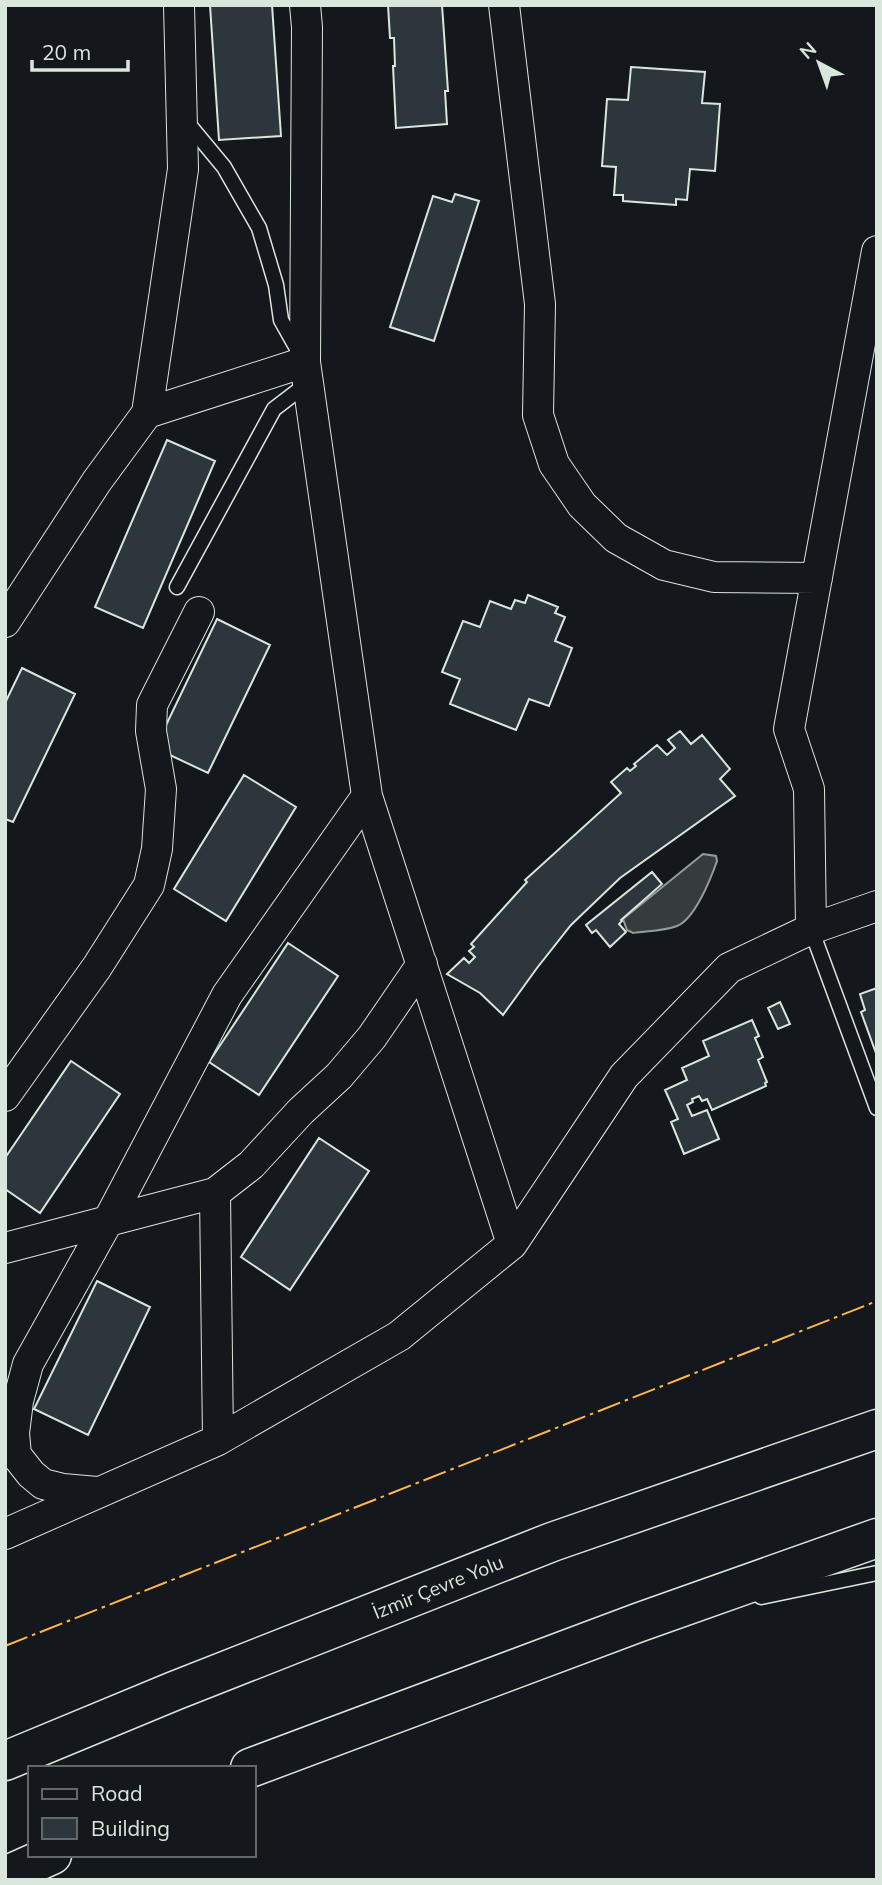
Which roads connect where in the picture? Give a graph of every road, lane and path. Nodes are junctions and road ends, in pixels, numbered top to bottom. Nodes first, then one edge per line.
1 (179, 5) edge
2 (305, 5) edge
3 (504, 5) edge
4 (181, 116) junction
5 (877, 251) edge
6 (874, 285) edge
7 (307, 373) junction
8 (147, 414) junction
9 (817, 578) junction
10 (177, 587) dead end
11 (199, 612) dead end
12 (5, 622) edge
13 (367, 796) junction
14 (877, 906) edge
15 (811, 929) junction
16 (422, 964) junction
17 (5, 1096) edge
18 (877, 1108) edge
19 (215, 1193) junction
20 (108, 1221) junction
21 (512, 1244) junction
22 (5, 1248) edge
23 (877, 1429) edge
24 (218, 1440) junction
25 (101, 1492) junction
26 (5, 1534) edge
27 (877, 1538) edge
28 (877, 1573) edge
29 (640, 1622) junction
30 (5, 1761) edge
31 (255, 1766) edge
32 (48, 1857) edge
33 (5, 1876) edge

1 - 4 street
2 - 7 street
3 - 9 street
4 - 7 lane
4 - 8 street
5 - 6 street
6 - 9 street
7 - 8 street
7 - 10 lane
7 - 13 street
8 - 12 street
9 - 15 street
11 - 17 street
13 - 16 street
13 - 20 street
14 - 15 street
15 - 18 lane
15 - 21 street
16 - 19 street
16 - 21 street
19 - 20 street
19 - 24 street
20 - 22 street
20 - 25 street
21 - 24 street
23 - 30 highway, İzmir Çevre Yolu
24 - 25 street
25 - 26 street
27 - 29 highway
28 - 29 lane
29 - 31 highway
32 - 33 highway

